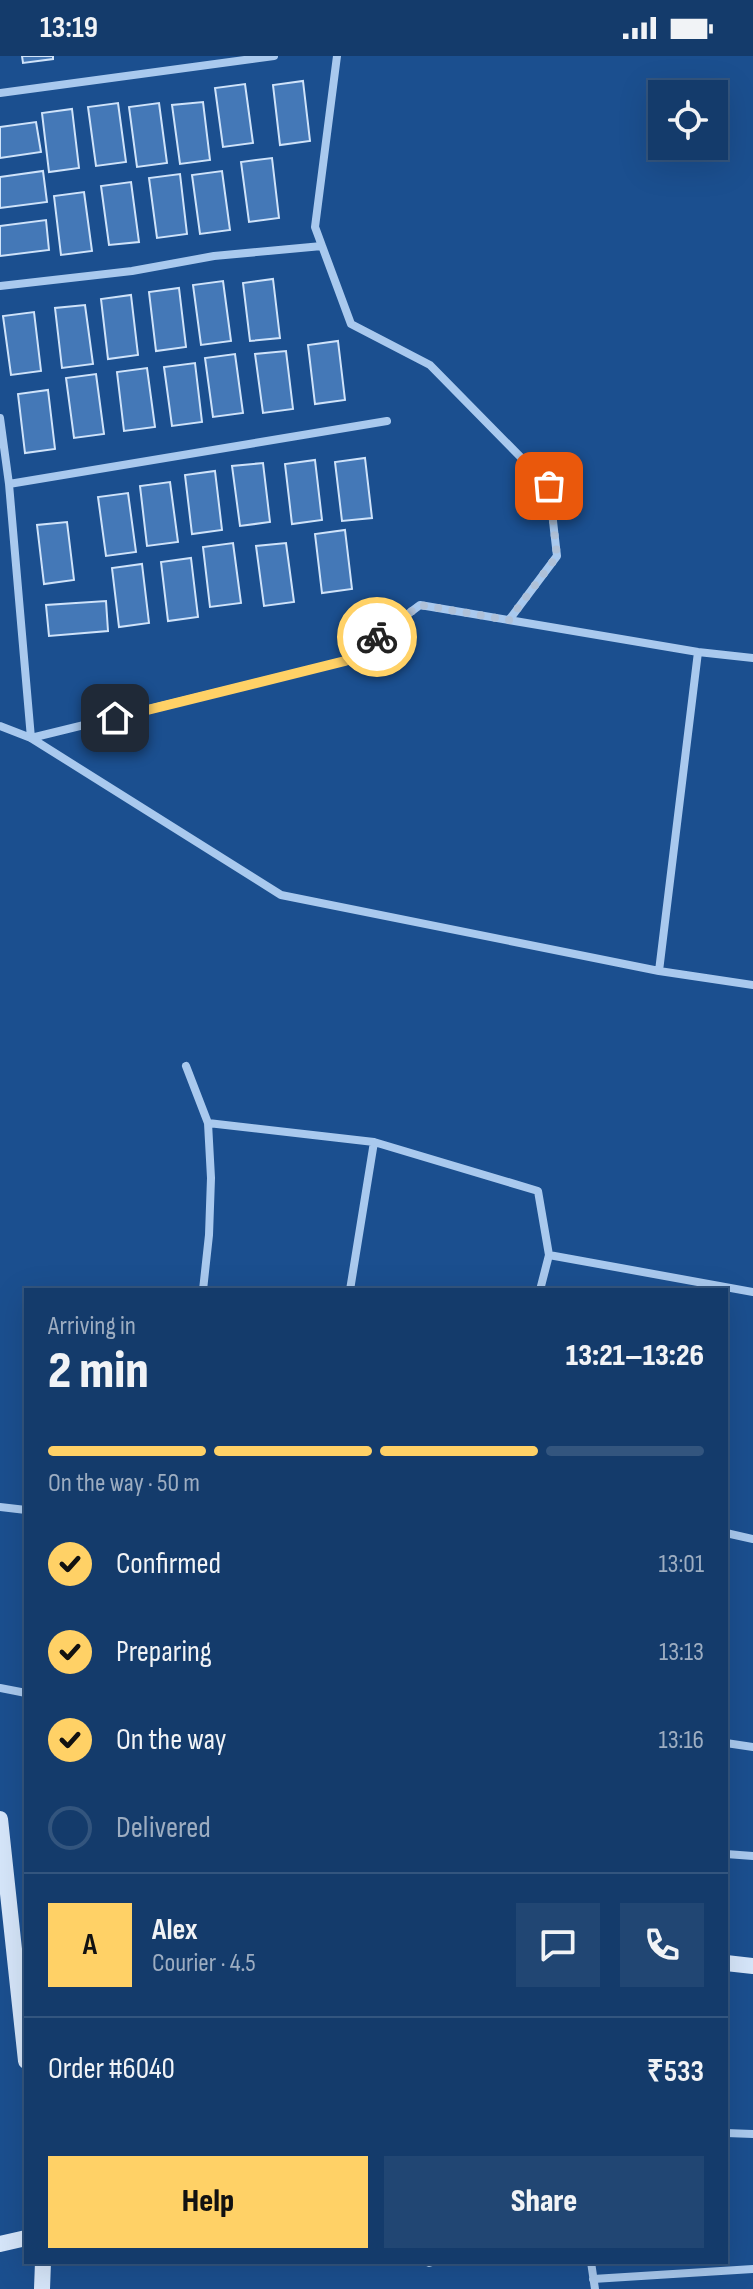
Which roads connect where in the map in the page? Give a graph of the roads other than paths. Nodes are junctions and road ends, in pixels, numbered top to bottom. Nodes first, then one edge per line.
1 (274, 56) edge
2 (337, 56) edge
3 (0, 93) edge
4 (322, 246) junction
5 (0, 286) edge
6 (0, 418) edge
7 (387, 421) dead end
8 (9, 484) junction
9 (509, 620) junction
10 (698, 652) junction
11 (753, 658) edge
12 (0, 726) edge
13 (31, 738) junction
14 (659, 971) junction
15 (753, 985) edge
16 (186, 1066) dead end
17 (208, 1123) junction
18 (374, 1142) junction
19 (549, 1255) junction
20 (203, 1288) edge
21 (350, 1288) edge
22 (541, 1288) edge
23 (753, 1292) edge
24 (0, 1507) edge
25 (24, 1510) edge
26 (728, 1533) edge
27 (753, 1539) edge
28 (0, 1688) edge
29 (24, 1693) edge
30 (728, 1743) edge
31 (753, 1747) edge
32 (0, 1819) edge
33 (728, 1854) edge
34 (753, 1856) edge
35 (728, 1963) edge
36 (753, 1966) edge
37 (24, 2042) edge
38 (728, 2133) edge
39 (753, 2134) edge
40 (24, 2238) edge
41 (0, 2244) edge
42 (43, 2264) edge
43 (591, 2264) edge
44 (753, 2269) edge
45 (593, 2279) junction
46 (42, 2289) edge
47 (595, 2289) edge

1 - 3 street
2 - 4 street
4 - 5 street
4 - 9 street
6 - 8 street
7 - 8 street
8 - 13 street
9 - 10 street
9 - 13 street
10 - 11 street
10 - 14 street
12 - 13 street
13 - 14 street
14 - 15 street
16 - 17 street
17 - 18 street
17 - 20 street
18 - 19 street
18 - 21 street
19 - 22 street
19 - 23 street
24 - 25 street
26 - 27 street
28 - 29 street
30 - 31 street
32 - 37 main road
33 - 34 street
35 - 36 main road
38 - 39 street
40 - 41 main road
42 - 46 main road
43 - 45 street
44 - 45 street
45 - 47 street

